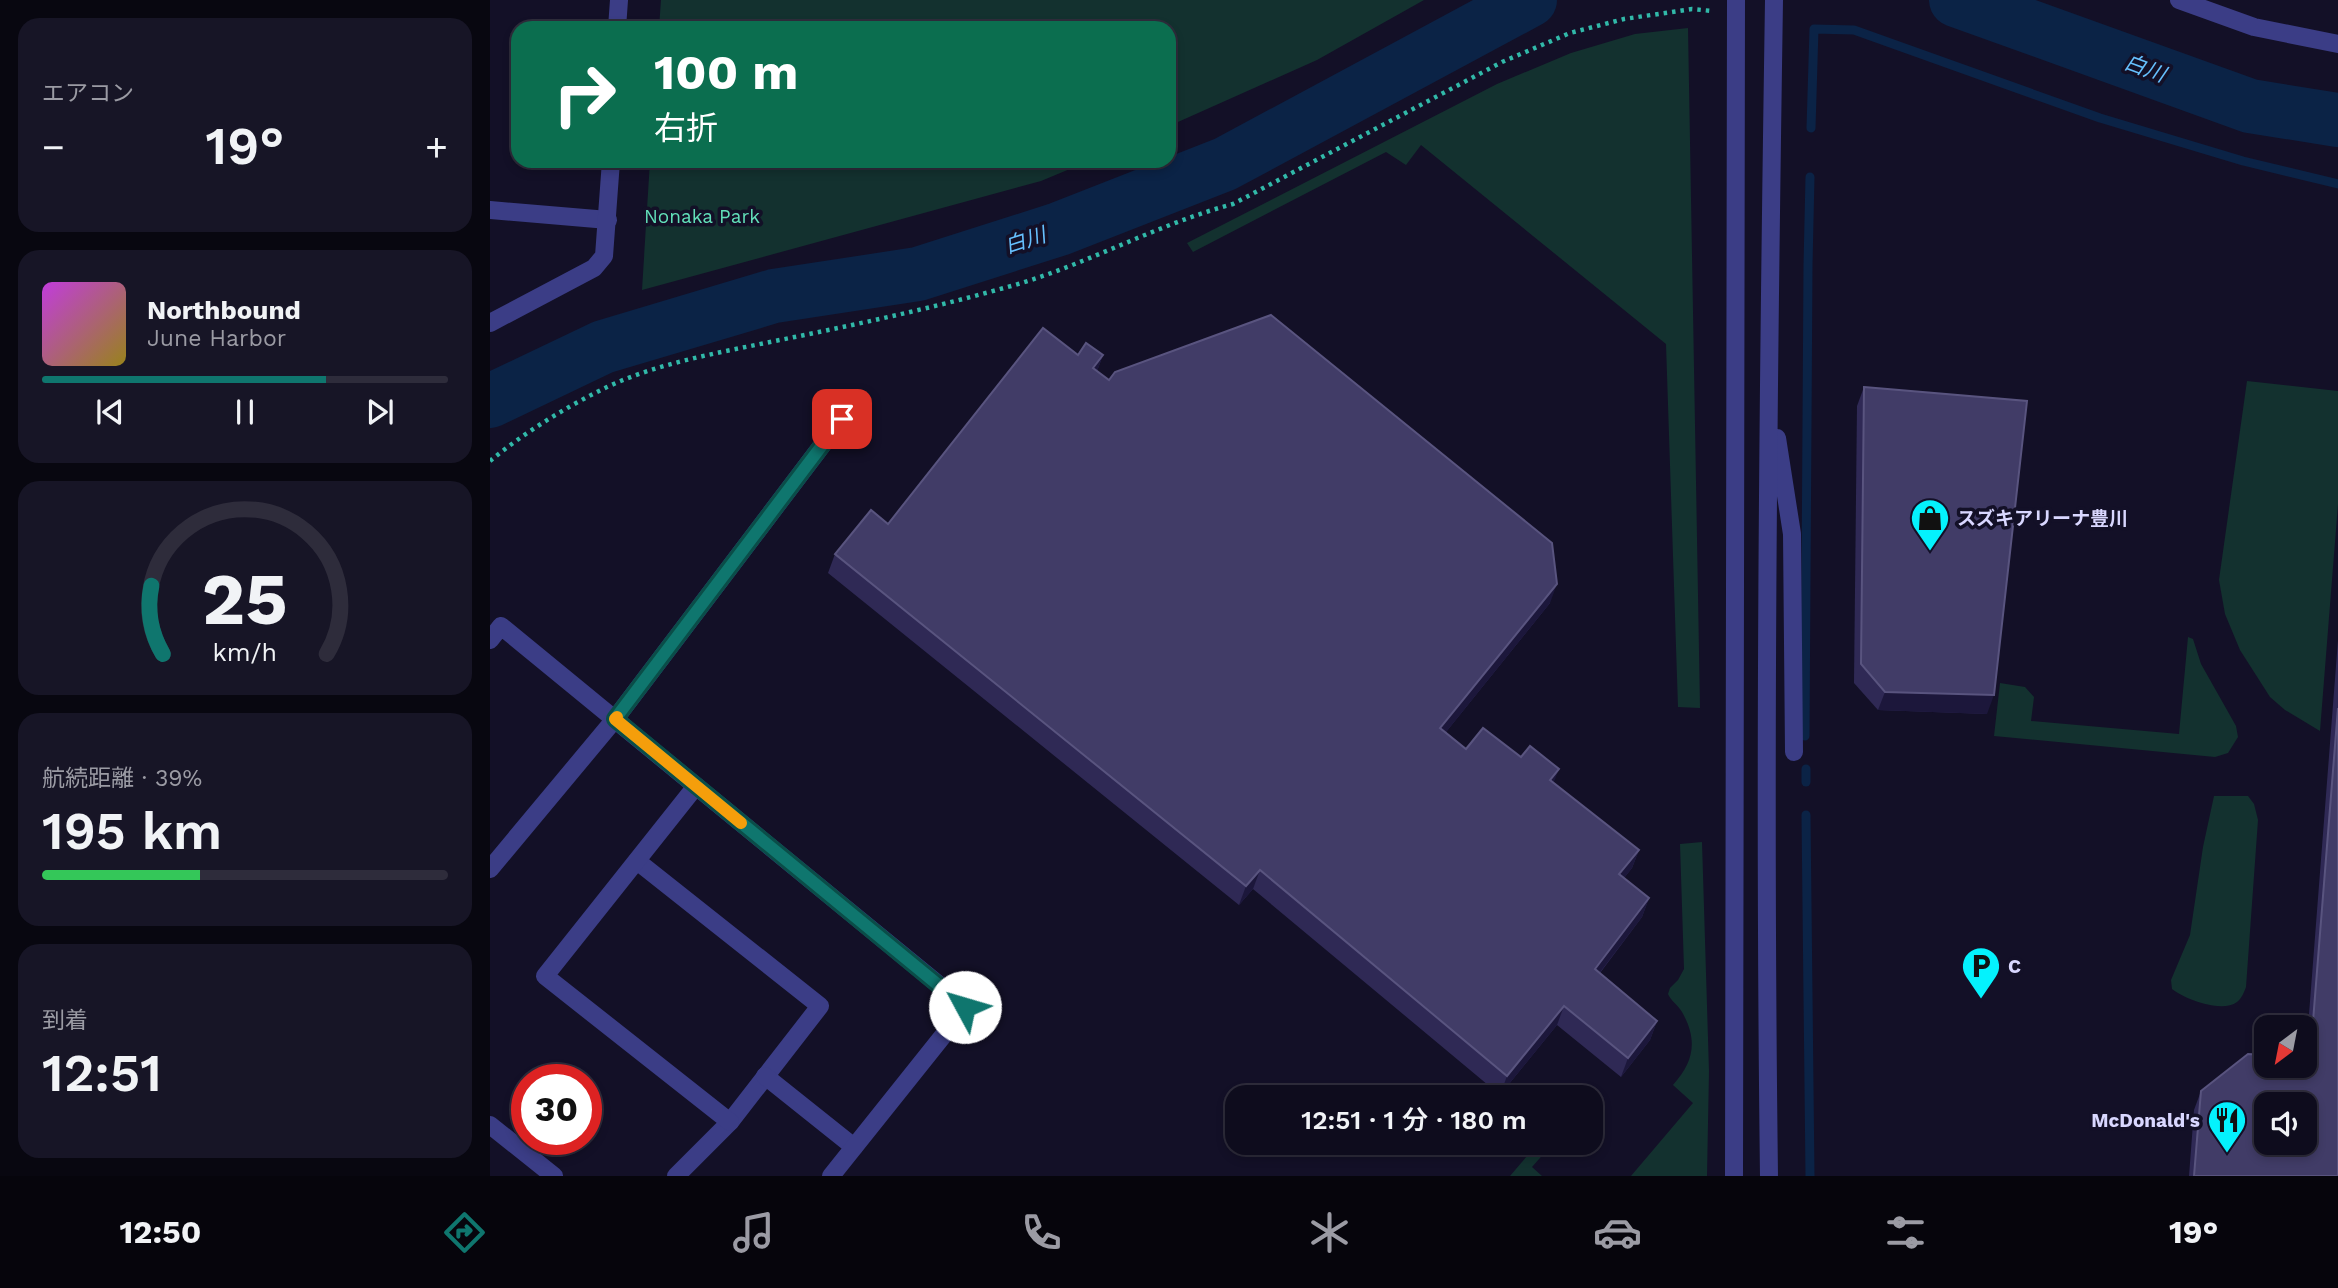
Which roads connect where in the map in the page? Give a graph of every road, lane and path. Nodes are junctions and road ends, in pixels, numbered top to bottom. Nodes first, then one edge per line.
1 (619, 0) edge
2 (1774, 0) edge
3 (2179, 0) edge
4 (1736, 5) edge
5 (618, 21) edge
6 (2338, 44) edge
7 (611, 168) edge
8 (490, 210) edge
9 (608, 220) junction
10 (490, 323) edge
11 (1769, 386) junction
12 (842, 419) dead end
13 (490, 461) edge
14 (490, 640) edge
15 (615, 719) junction
16 (1794, 752) dead end
17 (696, 786) junction
18 (637, 861) junction
19 (490, 869) edge
20 (765, 1076) junction
21 (730, 1122) junction
22 (490, 1125) edge
23 (855, 1147) junction
24 (554, 1176) edge
25 (676, 1176) edge
26 (831, 1176) edge
27 (1734, 1176) edge
28 (1769, 1176) edge

1 - 5 street
2 - 11 street
3 - 6 street
4 - 13 path
4 - 27 street
7 - 9 street
8 - 9 street
9 - 10 street
11 - 16 street
11 - 28 street
12 - 15 street
14 - 15 street
15 - 17 street
15 - 19 street
17 - 18 street
17 - 23 street
18 - 20 street
18 - 21 street
20 - 21 street
20 - 23 street
21 - 25 street
22 - 24 street
23 - 26 street

